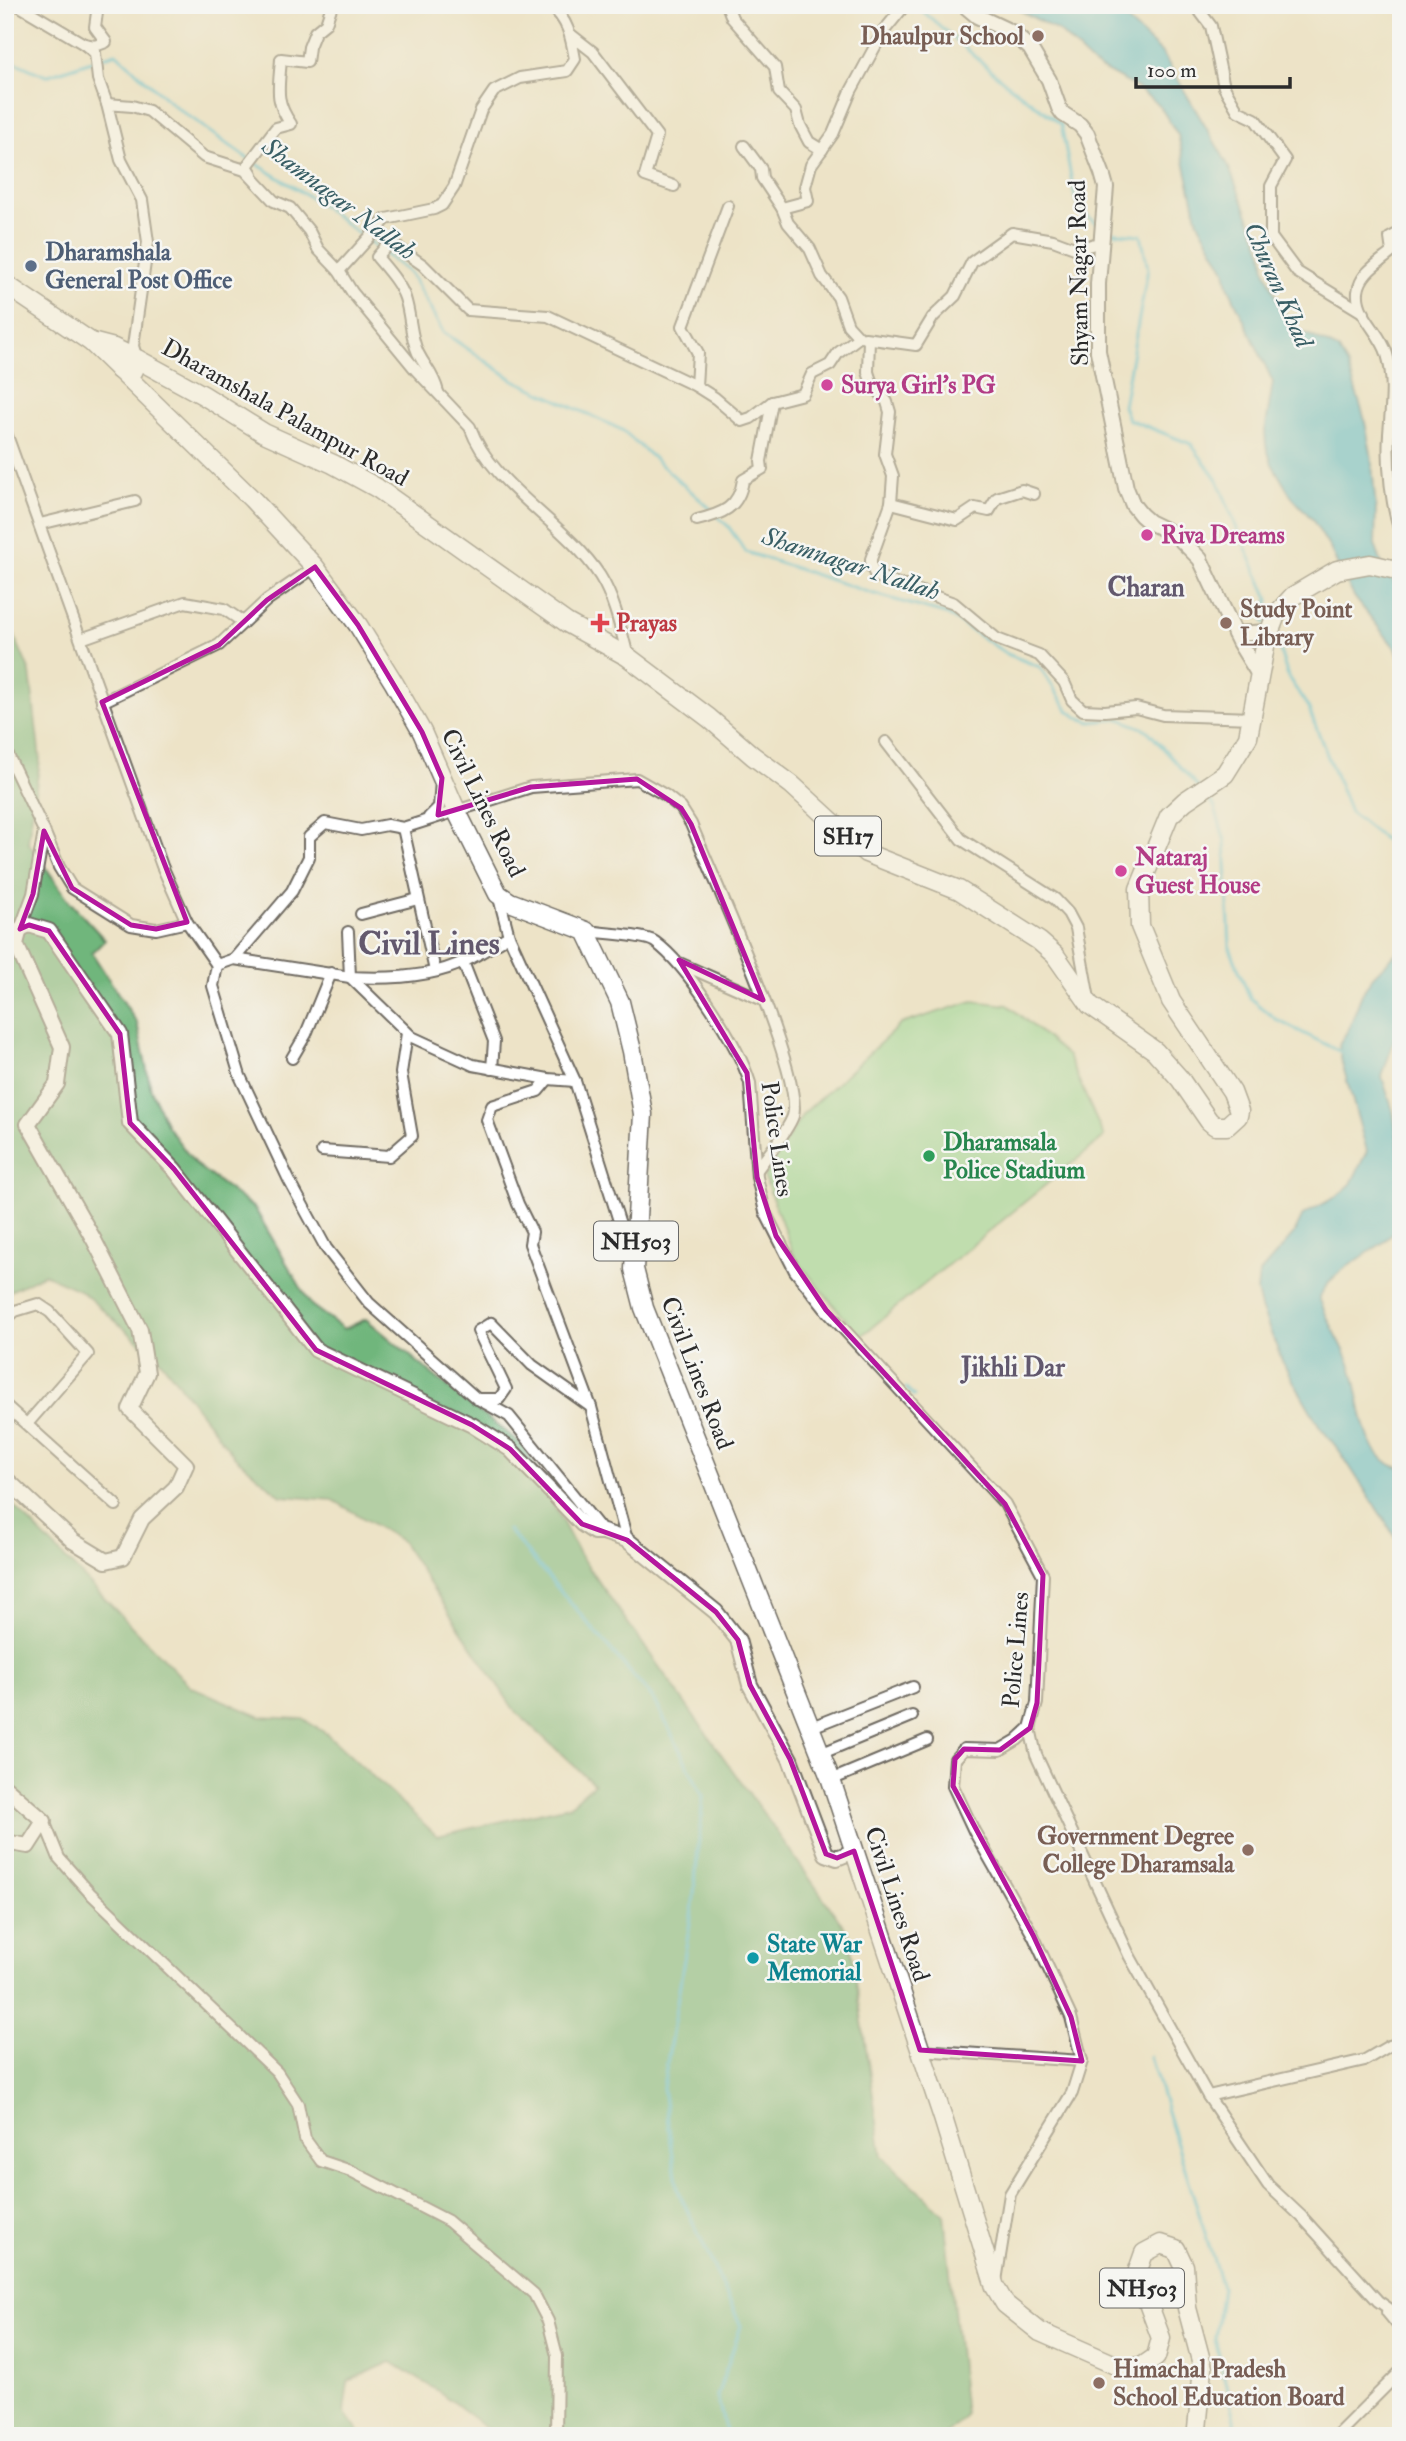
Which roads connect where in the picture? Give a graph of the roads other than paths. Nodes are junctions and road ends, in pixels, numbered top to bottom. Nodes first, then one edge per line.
1 (18, 5) edge
2 (98, 5) edge
3 (332, 5) edge
4 (550, 5) edge
5 (727, 5) edge
6 (905, 5) edge
7 (964, 5) edge
8 (1195, 5) edge
9 (570, 34) junction
10 (85, 44) junction
11 (107, 104) junction
12 (744, 146) dead end
13 (822, 150) junction
14 (674, 186) dead end
15 (274, 201) junction
16 (728, 206) dead end
17 (782, 208) junction
18 (1401, 232) edge
19 (1102, 242) junction
20 (339, 271) junction
21 (5, 284) edge
22 (1364, 313) junction
23 (864, 338) junction
24 (91, 342) junction
25 (137, 359) junction
26 (118, 370) junction
27 (696, 386) junction
28 (438, 393) junction
29 (772, 402) junction
30 (5, 430) edge
31 (1034, 494) dead end
32 (135, 500) dead end
33 (891, 503) junction
34 (697, 520) dead end
35 (40, 524) junction
36 (1401, 534) edge
37 (315, 567) junction
38 (1400, 570) edge
39 (243, 622) junction
40 (1269, 633) junction
41 (1235, 634) junction
42 (81, 639) junction
43 (628, 657) junction
44 (1258, 674) junction
45 (102, 702) junction
46 (1253, 718) junction
47 (886, 742) dead end
48 (5, 749) edge
49 (442, 778) junction
50 (456, 810) junction
51 (425, 821) junction
52 (403, 828) junction
53 (44, 831) junction
54 (498, 894) junction
55 (418, 899) junction
56 (361, 915) dead end
57 (187, 922) junction
58 (20, 929) junction
59 (348, 932) dead end
60 (586, 932) junction
61 (509, 936) junction
62 (234, 959) junction
63 (672, 960) junction
64 (463, 962) junction
65 (216, 965) junction
66 (435, 971) junction
67 (331, 973) junction
68 (350, 977) junction
69 (763, 1000) junction
70 (1090, 1006) junction
71 (407, 1033) junction
72 (292, 1058) dead end
73 (492, 1069) junction
74 (548, 1079) junction
75 (575, 1081) junction
76 (322, 1151) dead end
77 (757, 1170) junction
78 (634, 1269) junction
79 (5, 1320) edge
80 (477, 1399) junction
81 (5, 1405) edge
82 (591, 1407) junction
83 (27, 1424) junction
84 (5, 1478) edge
85 (116, 1505) dead end
86 (603, 1532) junction
87 (627, 1540) junction
88 (912, 1687) dead end
89 (912, 1716) dead end
90 (810, 1728) junction
91 (1030, 1728) junction
92 (927, 1740) dead end
93 (820, 1754) junction
94 (831, 1780) junction
95 (5, 1787) edge
96 (44, 1821) junction
97 (5, 1842) edge
98 (853, 1851) junction
99 (1401, 2043) edge
100 (920, 2050) junction
101 (1082, 2061) junction
102 (1208, 2096) junction
103 (995, 2287) junction
104 (1378, 2301) junction
105 (1401, 2317) edge
106 (1401, 2329) edge
107 (1401, 2371) edge
108 (556, 2436) edge
109 (1199, 2436) edge
110 (1336, 2436) edge

1 - 10 street
2 - 10 street
3 - 15 street
4 - 9 street
5 - 13 street
6 - 13 street
7 - 19 street, Shyam Nagar Road
8 - 22 street
9 - 14 street
9 - 20 street
10 - 11 street
11 - 15 street
11 - 25 street
12 - 17 street
13 - 17 street
15 - 20 street
16 - 27 street
17 - 23 street
18 - 22 street
19 - 23 street
19 - 41 street, Shyam Nagar Road
20 - 28 street
21 - 24 main road
22 - 36 street
23 - 29 street
23 - 33 street
24 - 25 main road, Dharamshala Palampur Road / SH17
24 - 26 main road, Civil Lines Road
25 - 26 main road
25 - 43 main road, Dharamshala Palampur Road / SH17
26 - 37 main road, Civil Lines Road
27 - 28 street
27 - 29 street
28 - 43 street
29 - 34 street
30 - 35 street
31 - 33 street
32 - 35 street
33 - 46 street
35 - 42 street
37 - 39 street
37 - 49 main road, Civil Lines Road
38 - 40 main road, Dharamshala Palampur Road / SH17
39 - 42 street
39 - 45 street
40 - 41 street
40 - 44 main road, Dharamshala Palampur Road / SH17
41 - 44 street, Shyam Nagar Road
42 - 45 street
43 - 70 main road, Dharamshala Palampur Road / SH17
44 - 46 main road, Dharamshala Palampur Road / SH17
45 - 57 street
46 - 70 main road, Dharamshala Palampur Road / SH17
47 - 70 street
48 - 53 street
49 - 50 main road, Civil Lines Road
49 - 51 street
50 - 51 street
50 - 54 main road, Civil Lines Road
50 - 69 street
51 - 52 street
52 - 55 street
52 - 62 street
53 - 57 street
53 - 58 street
54 - 60 main road, Civil Lines Road
54 - 61 street
55 - 56 street
55 - 66 street
57 - 65 street
58 - 84 street
58 - 86 street
59 - 68 street
60 - 63 street, Police Lines
60 - 78 main road, Civil Lines Road / NH503
61 - 64 street
61 - 75 street
62 - 65 street
62 - 67 street
63 - 69 street
63 - 77 street, Police Lines
64 - 66 street
64 - 73 street
65 - 80 street
66 - 68 street
67 - 68 street
67 - 72 street
68 - 71 street
69 - 77 street
71 - 73 street
71 - 76 street
73 - 74 street
74 - 75 street
74 - 82 street
75 - 78 street
77 - 91 street, Police Lines
78 - 90 main road, Civil Lines Road / NH503
79 - 83 street
80 - 82 street
80 - 86 street
81 - 83 street
82 - 87 street
83 - 85 street
86 - 87 street
87 - 98 street
88 - 90 street
89 - 93 street
90 - 93 main road, Civil Lines Road / NH503
91 - 101 street, Police Lines
91 - 102 street
92 - 94 street
93 - 94 main road, Civil Lines Road / NH503
94 - 98 main road, Civil Lines Road / NH503
95 - 96 street
96 - 97 street
96 - 108 street
98 - 100 main road, Civil Lines Road / NH503
99 - 102 street
100 - 101 street
100 - 103 main road, Civil Lines Road / NH503
101 - 103 street
102 - 104 street
103 - 109 main road, NH503
104 - 105 street
104 - 106 street
107 - 110 street

